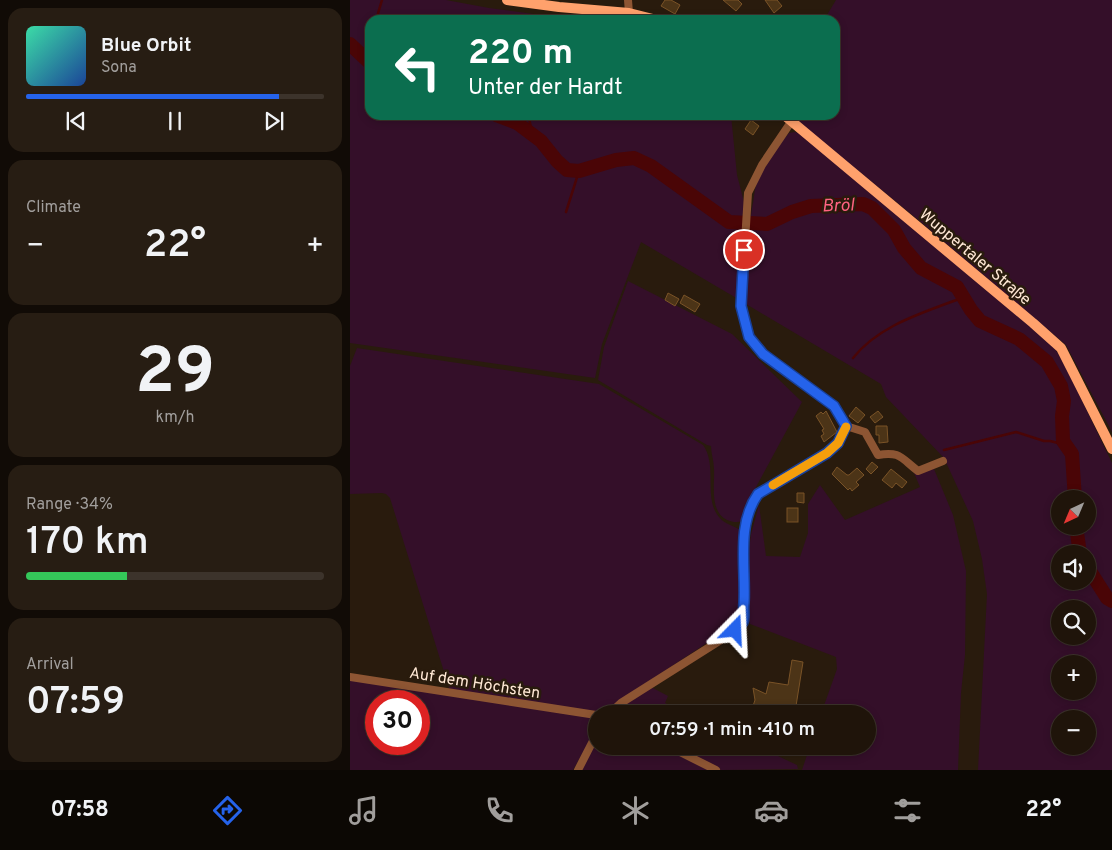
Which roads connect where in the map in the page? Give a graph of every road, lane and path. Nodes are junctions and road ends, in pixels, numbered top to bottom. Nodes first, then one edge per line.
1 (507, 0) edge
2 (628, 0) edge
3 (629, 13) junction
4 (637, 15) edge
5 (787, 120) edge
6 (790, 120) edge
7 (846, 426) junction
8 (1112, 449) edge
9 (943, 461) dead end
10 (350, 677) edge
11 (619, 705) edge
12 (588, 713) edge
13 (588, 751) edge
14 (686, 755) edge
15 (578, 770) edge
16 (716, 770) edge

1 - 3 main road
2 - 3 street
3 - 4 main road
5 - 7 street
6 - 8 main road, Wuppertaler Straße
7 - 9 street
7 - 11 street
10 - 12 street, Auf dem Höchsten
13 - 15 street
14 - 16 street

